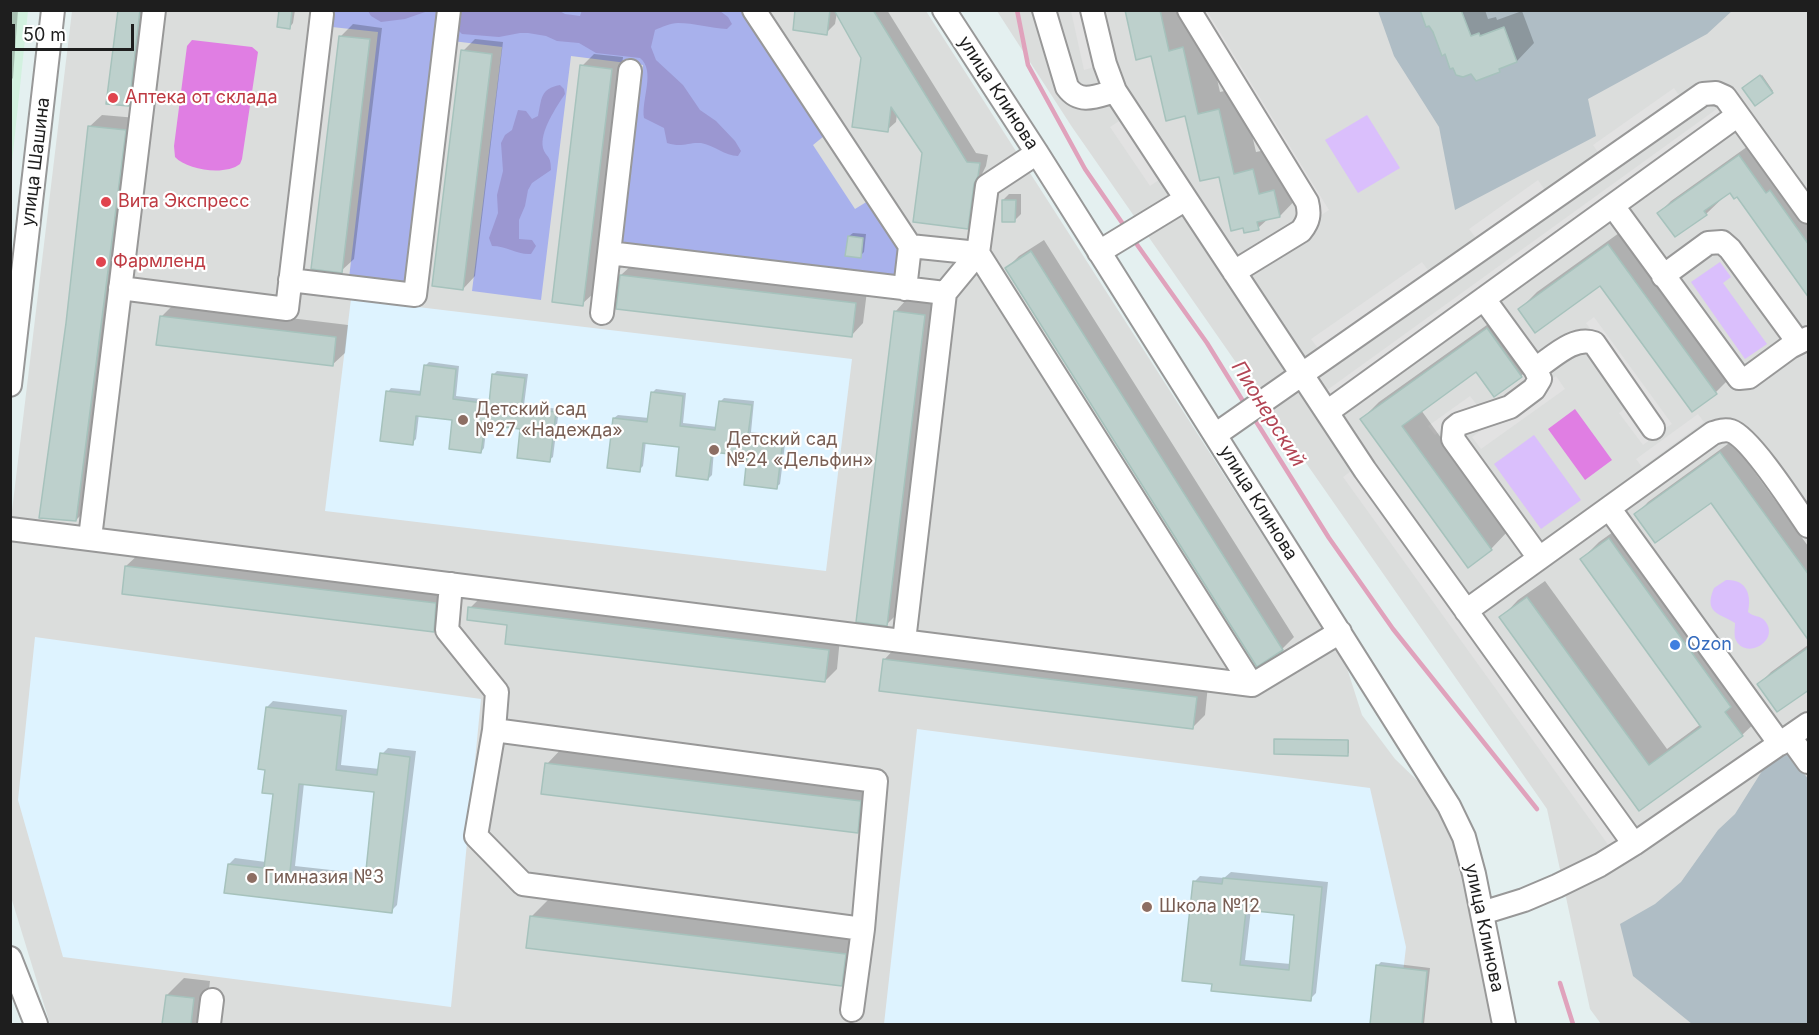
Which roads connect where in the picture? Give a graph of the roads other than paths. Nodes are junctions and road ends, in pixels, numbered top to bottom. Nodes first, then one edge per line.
1 (53, 10) edge
2 (154, 10) edge
3 (449, 10) edge
4 (754, 10) edge
5 (944, 10) edge
6 (1044, 10) edge
7 (1092, 10) edge
8 (1189, 10) edge
9 (322, 14) dead end
10 (630, 71) dead end
11 (1114, 91) junction
12 (1738, 115) junction
13 (1037, 153) junction
14 (1186, 199) junction
15 (1613, 206) junction
16 (1809, 212) edge
17 (910, 246) junction
18 (1100, 252) junction
19 (609, 253) junction
20 (978, 253) junction
21 (1234, 272) junction
22 (1663, 276) junction
23 (290, 280) junction
24 (120, 288) junction
25 (905, 289) junction
26 (945, 293) junction
27 (1484, 299) junction
28 (602, 313) dead end
29 (1803, 340) edge
30 (1535, 369) junction
31 (1302, 374) junction
32 (10, 385) edge
33 (1327, 412) junction
34 (1653, 428) dead end
35 (1215, 435) junction
36 (1609, 508) junction
37 (1809, 526) edge
38 (10, 529) edge
39 (90, 538) junction
40 (1539, 558) junction
41 (451, 584) junction
42 (1466, 611) junction
43 (1340, 632) junction
44 (904, 641) junction
45 (1252, 685) junction
46 (494, 730) junction
47 (1793, 735) edge
48 (1809, 762) edge
49 (1634, 844) junction
50 (1482, 913) junction
51 (863, 929) junction
52 (11, 962) edge
53 (212, 1000) dead end
54 (852, 1011) dead end
55 (36, 1024) edge
56 (209, 1024) edge
57 (1504, 1024) edge

1 - 32 street, улица Шашина
2 - 24 street
3 - 23 street
4 - 17 street
5 - 13 street, улица Клинова
6 - 11 street
7 - 11 street
8 - 21 street
9 - 23 street
10 - 19 street
11 - 14 street
12 - 15 street
12 - 16 street
12 - 31 street
13 - 18 street, улица Клинова
13 - 20 street
14 - 18 street
14 - 21 street
15 - 22 street
15 - 27 street
17 - 20 street
17 - 25 street
18 - 35 street, улица Клинова
19 - 25 street
19 - 28 street
20 - 26 street
20 - 45 street
21 - 31 street
22 - 29 street
22 - 29 street
23 - 24 street
24 - 39 street
25 - 26 street
26 - 44 street
27 - 30 street
27 - 33 street
30 - 34 street
30 - 40 street
31 - 33 street
31 - 35 street
33 - 42 street
35 - 43 street, улица Клинова
36 - 37 street
36 - 40 street
36 - 47 street
38 - 39 street
39 - 41 street
40 - 42 street
41 - 44 street
41 - 46 street
42 - 49 street
43 - 45 street
43 - 50 street, улица Клинова
44 - 45 street
46 - 51 street
46 - 51 street
47 - 48 street
47 - 49 street
49 - 50 street
50 - 57 street, улица Клинова
51 - 54 street
52 - 55 street
53 - 56 street

